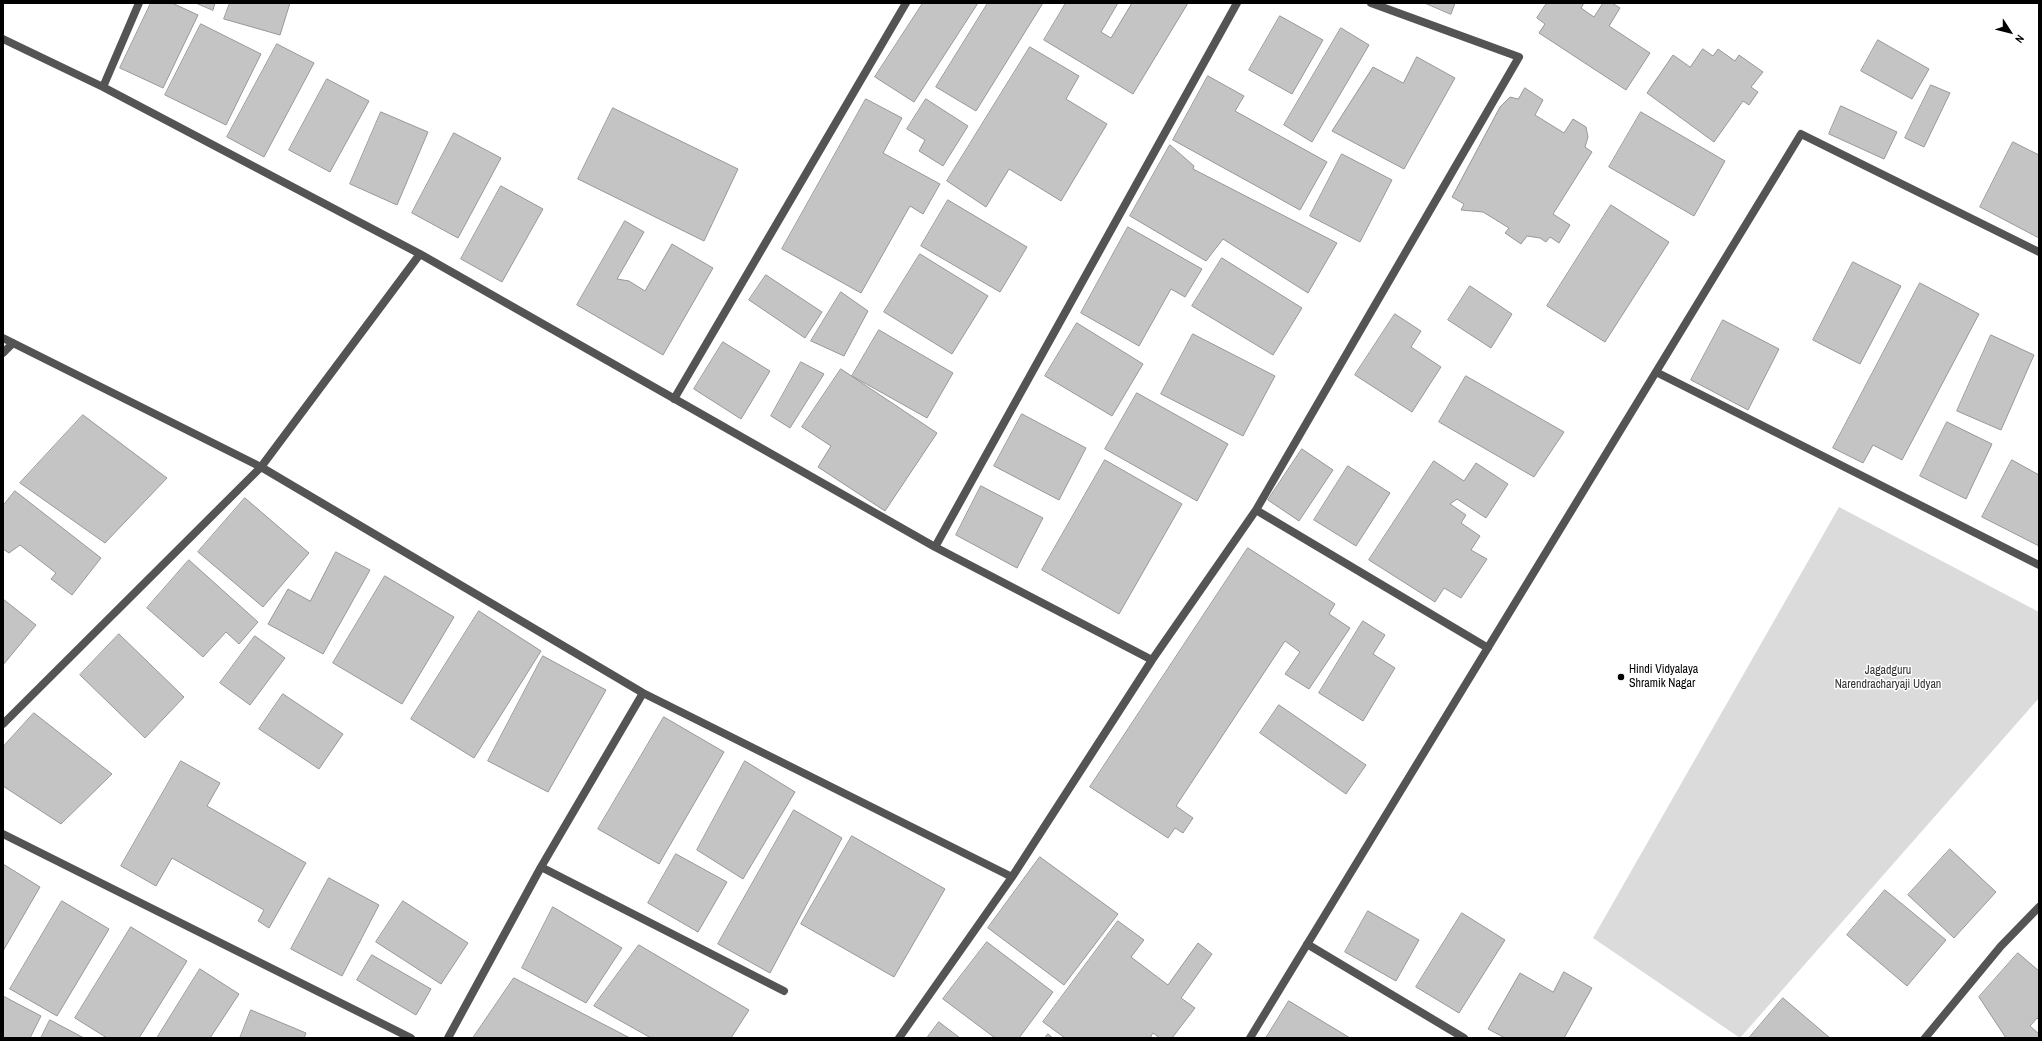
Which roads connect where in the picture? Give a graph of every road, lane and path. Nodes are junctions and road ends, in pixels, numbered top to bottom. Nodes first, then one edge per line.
1 (139, 3) edge
2 (906, 3) edge
3 (1237, 3) edge
4 (1371, 3) edge
5 (3, 39) edge
6 (104, 87) junction
7 (2039, 252) edge
8 (420, 254) junction
9 (3, 338) edge
10 (13, 342) junction
11 (3, 353) edge
12 (1656, 372) junction
13 (674, 399) junction
14 (261, 467) junction
15 (1256, 510) junction
16 (935, 548) junction
17 (2039, 565) edge
18 (1488, 648) junction
19 (1152, 660) junction
20 (643, 693) junction
21 (3, 724) edge
22 (3, 834) edge
23 (541, 867) junction
24 (1012, 877) junction
25 (2039, 906) edge
26 (1308, 944) junction
27 (784, 990) dead end
28 (411, 1038) edge
29 (448, 1038) edge
30 (898, 1038) edge
31 (1250, 1038) edge
32 (1464, 1038) edge
33 (1925, 1038) edge

1 - 6 street
2 - 13 street
3 - 16 street
4 - 15 street
5 - 6 street
6 - 8 street
7 - 12 street
8 - 13 street
8 - 14 street
9 - 10 street
10 - 11 street
10 - 14 street
12 - 17 street
12 - 18 street
13 - 16 street
14 - 20 street
14 - 21 street
15 - 18 street
15 - 19 street
16 - 19 street
18 - 26 street
19 - 24 street
20 - 23 street
20 - 24 street
22 - 28 street
23 - 27 street
23 - 29 street
24 - 30 street
25 - 33 street
26 - 31 street
26 - 32 street

